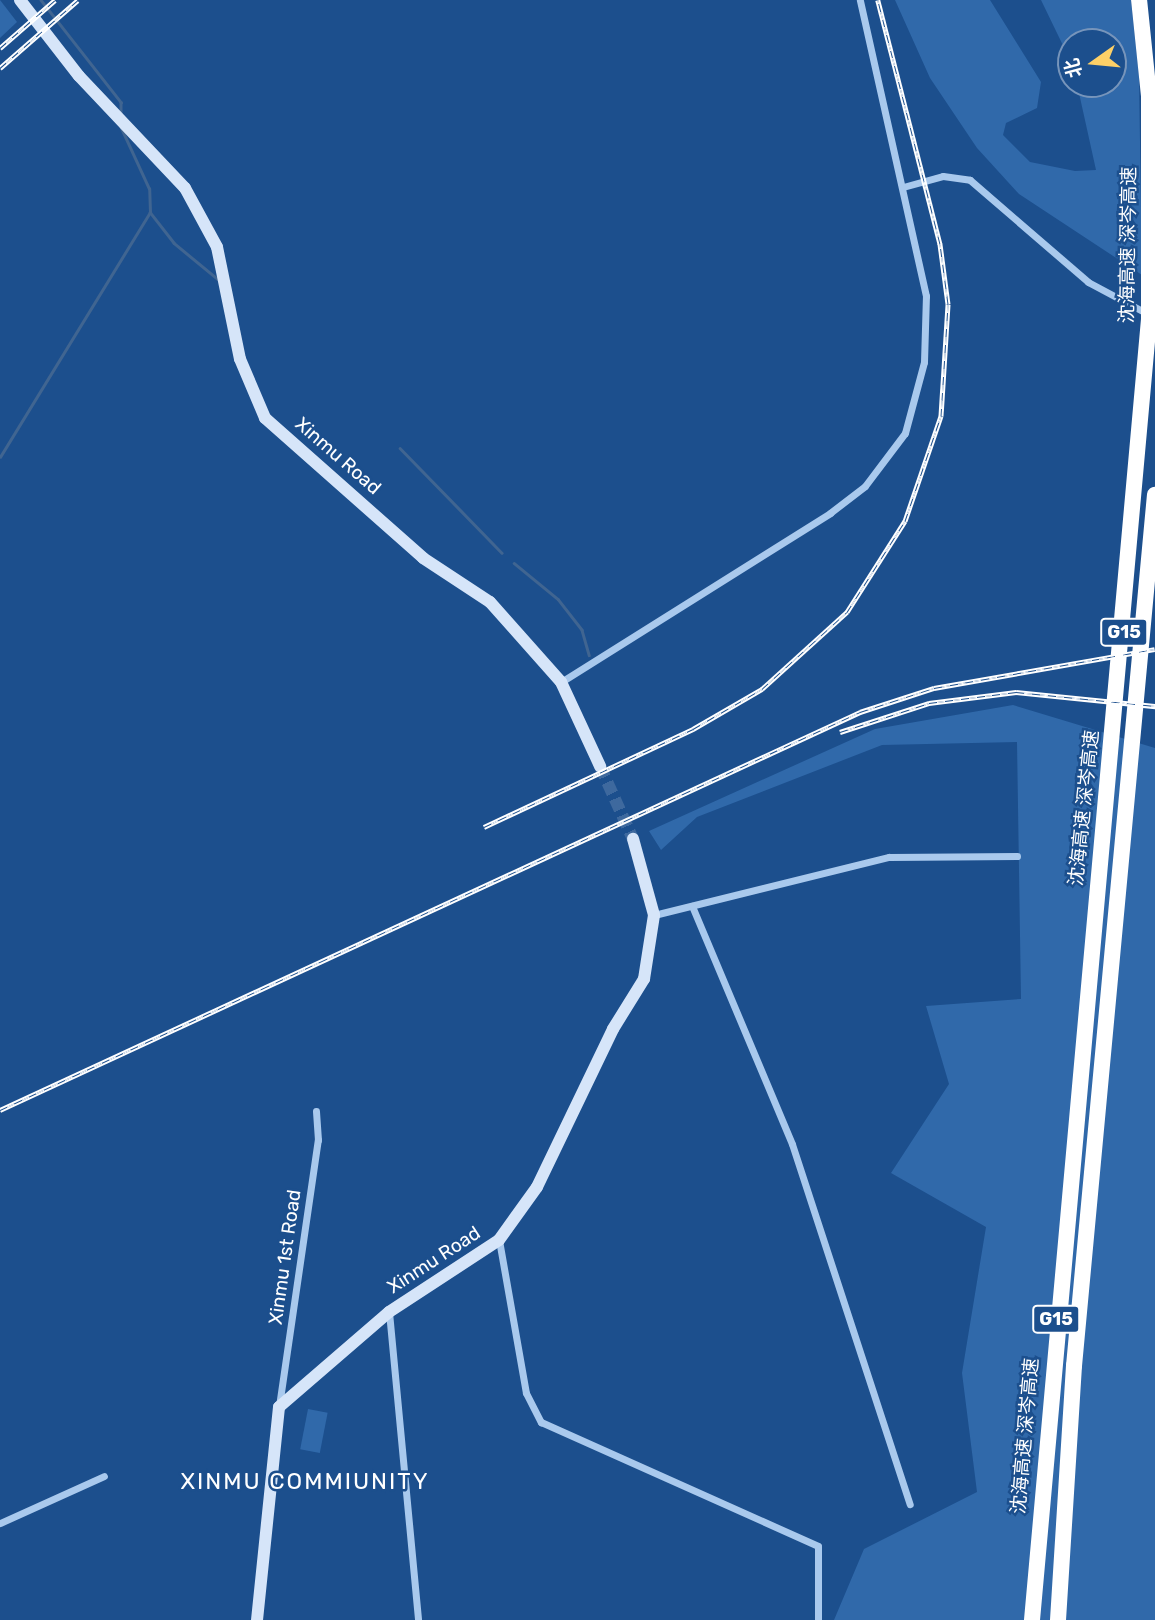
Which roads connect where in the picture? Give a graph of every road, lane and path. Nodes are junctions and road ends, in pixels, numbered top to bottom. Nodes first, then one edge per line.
1 (20, 0) edge
2 (860, 0) edge
3 (1139, 0) edge
4 (903, 187) junction
5 (1155, 316) edge
6 (1155, 495) edge
7 (561, 682) junction
8 (600, 766) tunnel mouth
9 (633, 839) tunnel mouth
10 (1017, 856) dead end
11 (692, 906) junction
12 (654, 915) junction
13 (316, 1111) dead end
14 (499, 1240) junction
15 (389, 1311) junction
16 (279, 1407) junction
17 (104, 1476) dead end
18 (910, 1504) dead end
19 (0, 1523) edge
20 (257, 1620) edge
21 (418, 1620) edge
22 (818, 1620) edge
23 (1032, 1620) edge
24 (1058, 1620) edge

1 - 7 street, Xinmu Road
2 - 4 street
3 - 23 highway, 沈海高速 深岑高速 / G15
4 - 5 street
4 - 7 street
6 - 24 highway, G15
7 - 8 street, Xinmu Road
9 - 12 street, Xinmu Road
10 - 11 street
11 - 12 street
11 - 18 street
12 - 14 street, Xinmu Road
13 - 16 street, Xinmu 1st Road
14 - 15 street, Xinmu Road
14 - 22 street
15 - 16 street, Xinmu Road
15 - 21 street
16 - 20 street
17 - 19 street

